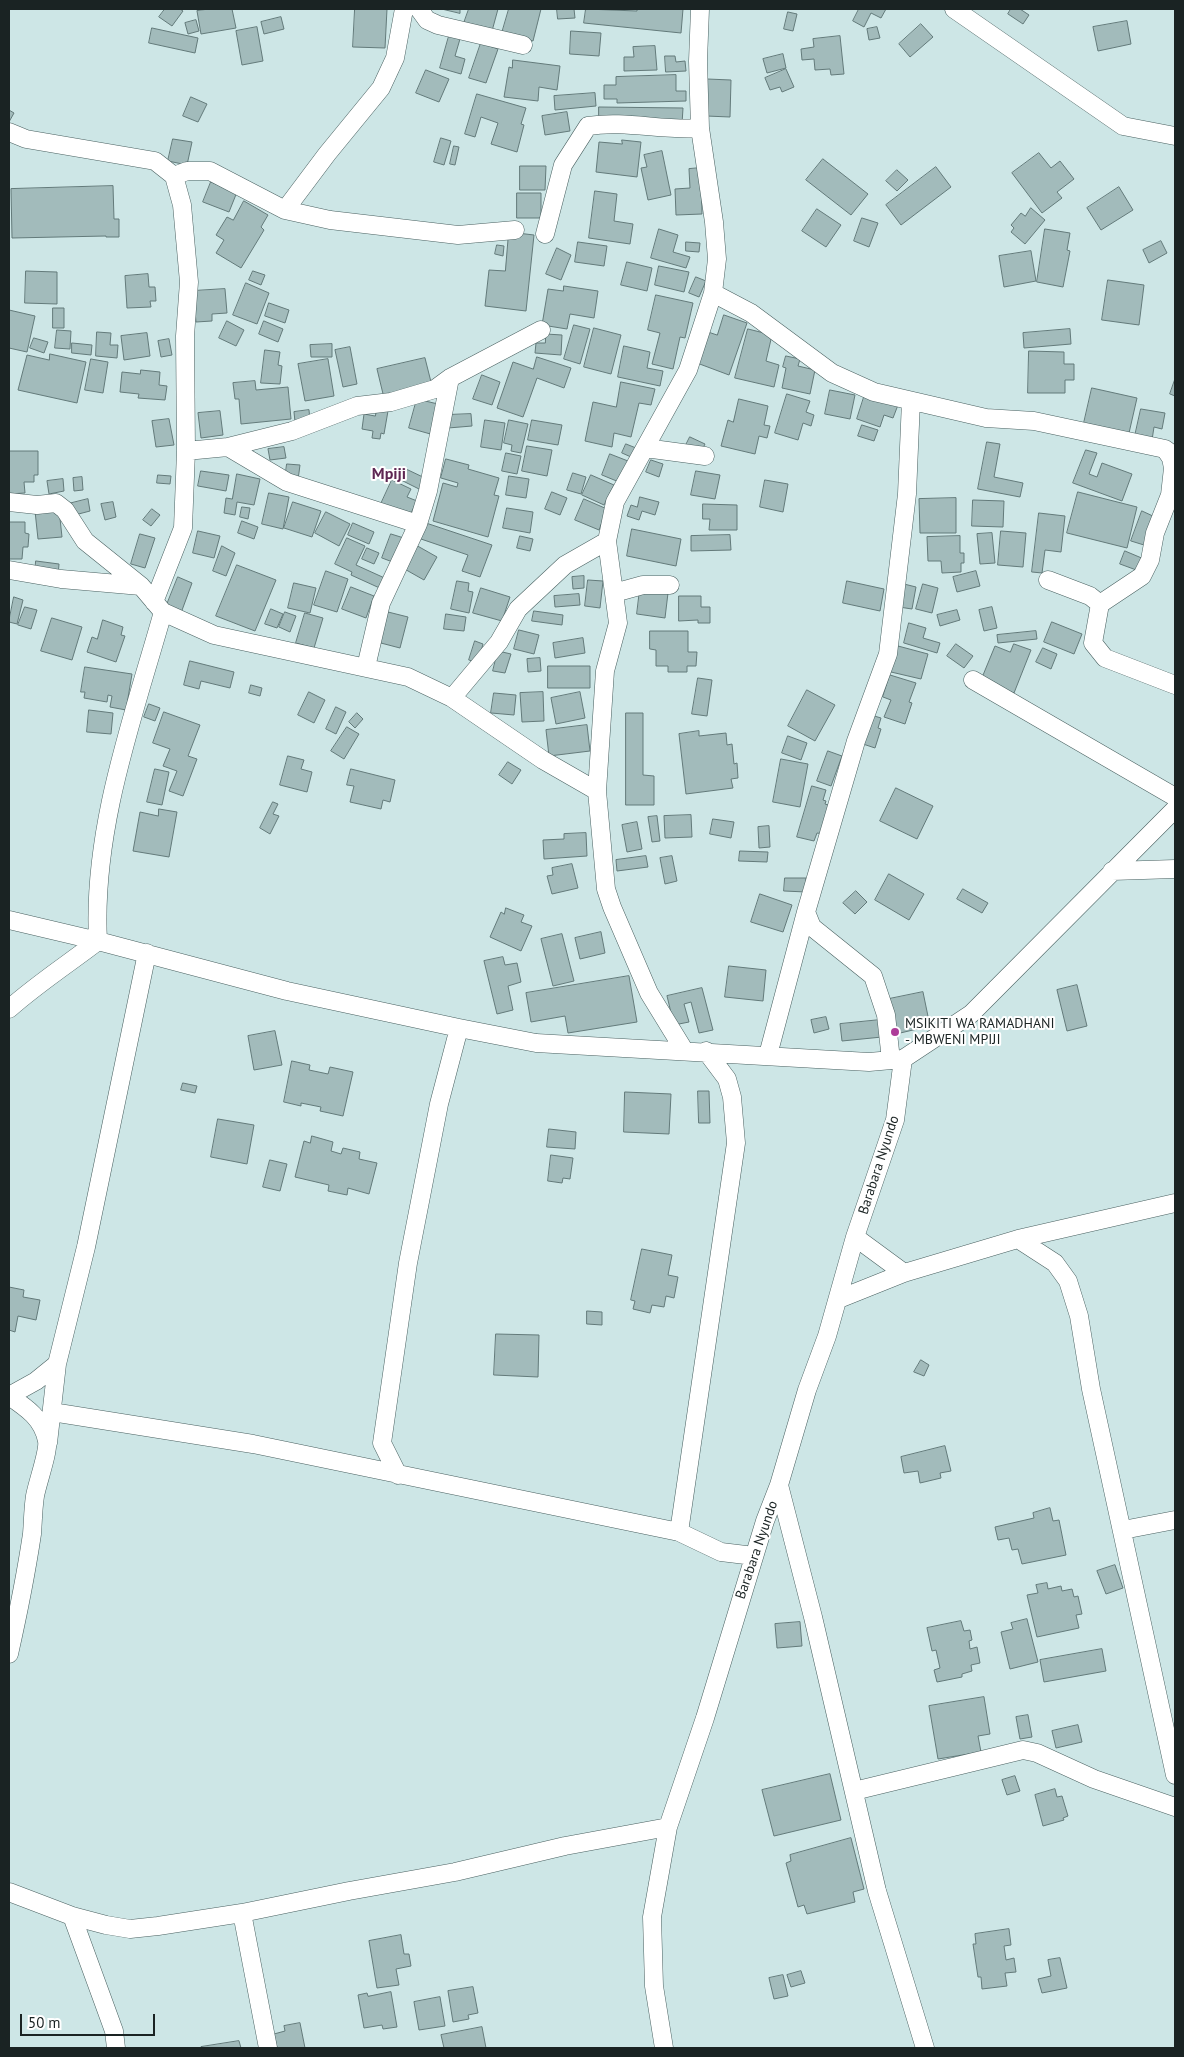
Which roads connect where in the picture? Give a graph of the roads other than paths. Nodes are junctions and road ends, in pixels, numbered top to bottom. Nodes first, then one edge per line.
1 (404, 9) edge
2 (419, 9) edge
3 (700, 9) edge
4 (954, 9) edge
5 (523, 45) dead end
6 (700, 128) junction
7 (9, 132) edge
8 (1175, 136) edge
9 (174, 176) junction
10 (285, 210) junction
11 (515, 230) dead end
12 (545, 234) dead end
13 (713, 293) junction
14 (541, 330) dead end
15 (450, 378) junction
16 (911, 401) junction
17 (228, 447) junction
18 (645, 448) junction
19 (186, 451) junction
20 (1170, 453) edge
21 (705, 456) dead end
22 (9, 502) edge
23 (418, 524) junction
24 (607, 541) junction
25 (9, 570) edge
26 (1048, 580) dead end
27 (670, 585) dead end
28 (140, 586) junction
29 (614, 593) junction
30 (1100, 604) junction
31 (158, 607) junction
32 (366, 666) junction
33 (973, 680) dead end
34 (1175, 685) edge
35 (452, 698) junction
36 (597, 791) junction
37 (1175, 797) edge
38 (1175, 809) edge
39 (1175, 869) edge
40 (1112, 871) junction
41 (806, 912) junction
42 (9, 920) edge
43 (98, 941) junction
44 (147, 953) junction
45 (9, 1009) edge
46 (459, 1028) junction
47 (684, 1050) junction
48 (706, 1052) junction
49 (768, 1055) junction
50 (897, 1060) junction
51 (1175, 1203) edge
52 (854, 1237) junction
53 (1018, 1239) junction
54 (904, 1272) junction
55 (839, 1299) junction
56 (58, 1364) junction
57 (9, 1396) edge
58 (52, 1412) junction
59 (48, 1443) junction
60 (382, 1443) junction
61 (361, 1468) junction
62 (398, 1475) junction
63 (779, 1485) junction
64 (1175, 1520) edge
65 (1123, 1530) junction
66 (679, 1532) junction
67 (754, 1556) junction
68 (9, 1654) edge
69 (1175, 1775) edge
70 (854, 1791) junction
71 (1175, 1807) edge
72 (668, 1827) junction
73 (9, 1892) edge
74 (242, 1913) junction
75 (72, 1916) junction
76 (116, 2048) edge
77 (268, 2048) edge
78 (664, 2048) edge
79 (925, 2048) edge

1 - 10 street
2 - 5 street
3 - 6 street
4 - 8 street
6 - 12 street
6 - 13 street
7 - 9 street
9 - 10 street
9 - 19 street
10 - 11 street
13 - 16 street
13 - 18 street
14 - 15 street
15 - 17 street
15 - 23 street
16 - 20 street
16 - 41 street
17 - 19 street
17 - 23 street
18 - 21 street
18 - 24 street
19 - 31 street
20 - 30 street
22 - 28 street
23 - 32 street
24 - 29 street
24 - 35 street
25 - 28 street
26 - 30 street
27 - 29 street
28 - 31 street
29 - 36 street
30 - 34 street
31 - 32 street
31 - 43 street
32 - 35 street
33 - 37 street
35 - 36 street
36 - 47 street
38 - 40 street
39 - 40 street
40 - 50 street
41 - 49 street
41 - 50 street, Barabara Nyundo
42 - 43 street
43 - 44 street
43 - 45 street
44 - 46 street
44 - 56 street
46 - 47 street
46 - 60 street
47 - 48 street
48 - 49 street
48 - 66 street
49 - 50 street
50 - 52 street, Barabara Nyundo
51 - 53 street
52 - 54 street
52 - 55 street, Barabara Nyundo
53 - 54 street
53 - 65 street
54 - 55 street
55 - 63 street, Barabara Nyundo
56 - 57 street
56 - 58 street
57 - 59 street
58 - 59 street
58 - 61 street
59 - 68 street
60 - 61 street
60 - 62 street
61 - 62 street
62 - 66 street
63 - 67 street, Barabara Nyundo
63 - 70 street
64 - 65 street
65 - 69 street
66 - 67 street
67 - 72 street, Barabara Nyundo
70 - 71 street
70 - 79 street
72 - 74 street
72 - 78 street, Barabara Nyundo
73 - 75 street
74 - 75 street
74 - 77 street
75 - 76 street

